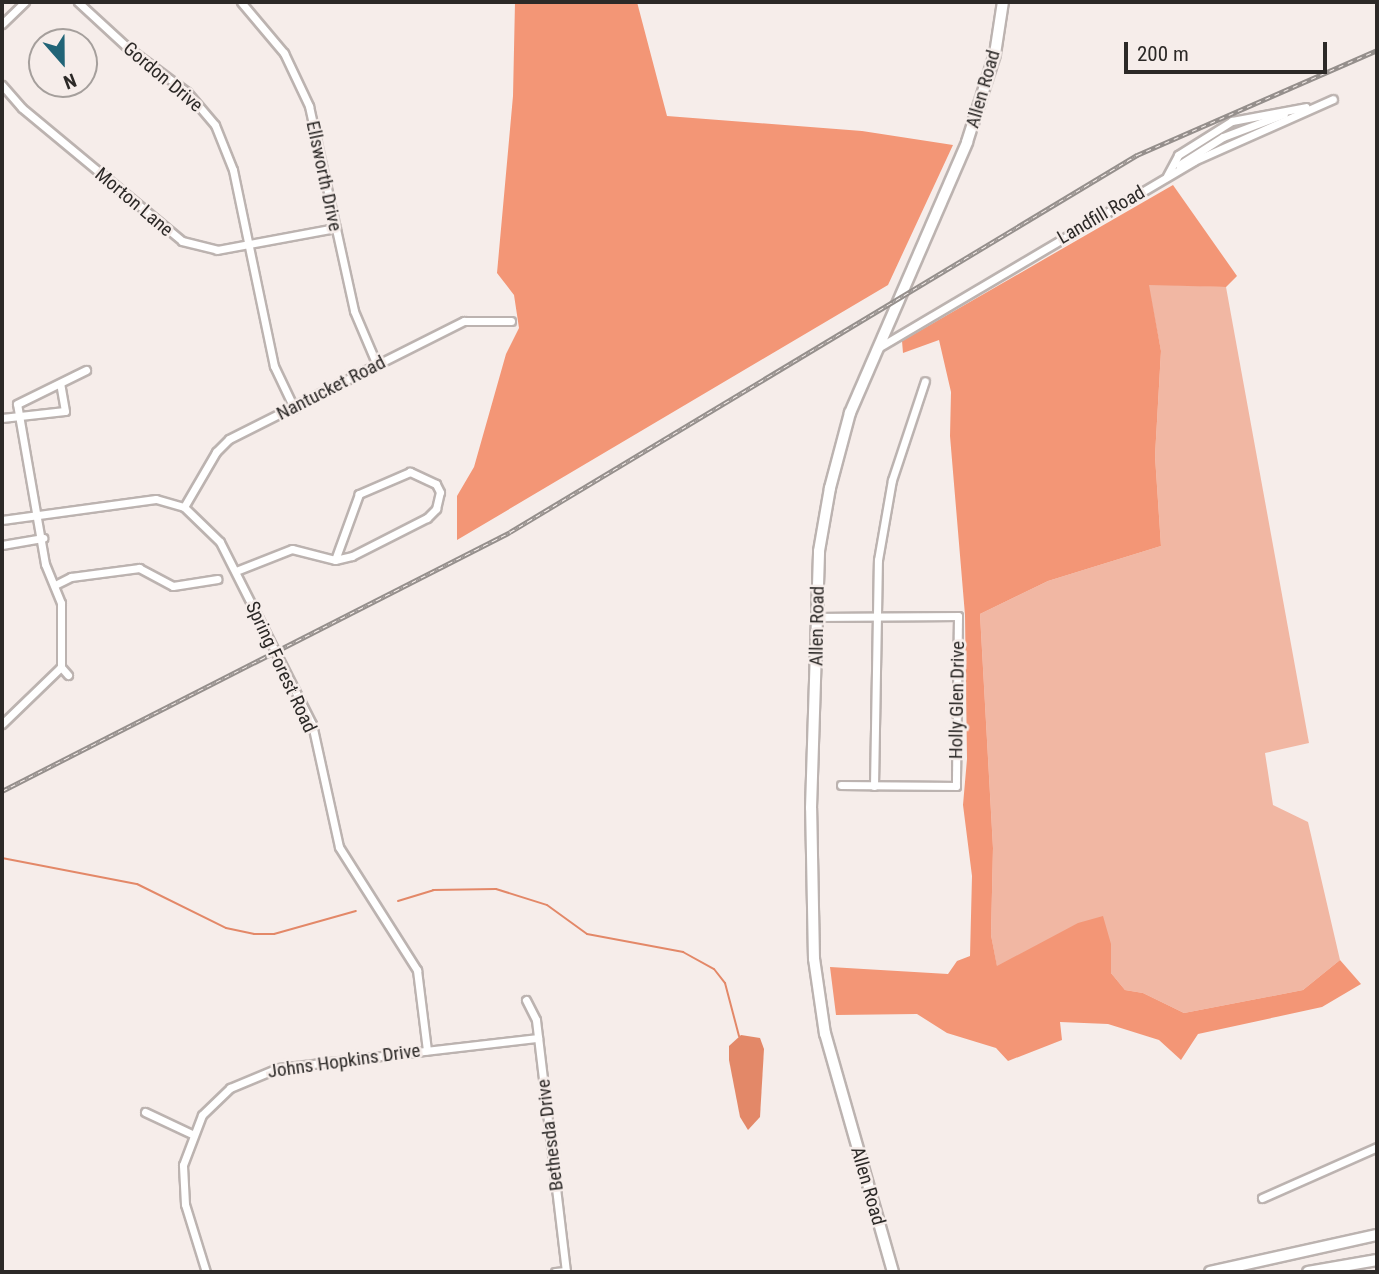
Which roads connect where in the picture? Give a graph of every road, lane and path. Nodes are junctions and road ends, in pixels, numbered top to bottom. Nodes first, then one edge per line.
1 (25, 2) edge
2 (78, 2) edge
3 (242, 2) edge
4 (1003, 2) edge
5 (2, 24) edge
6 (2, 85) edge
7 (1333, 99) dead end
8 (1322, 105) junction
9 (1298, 108) junction
10 (1169, 174) junction
11 (336, 228) junction
12 (249, 246) junction
13 (511, 321) dead end
14 (878, 349) junction
15 (377, 365) junction
16 (86, 370) dead end
17 (925, 381) dead end
18 (60, 383) junction
19 (294, 408) junction
20 (19, 413) junction
21 (2, 418) edge
22 (184, 508) junction
23 (39, 514) junction
24 (2, 520) edge
25 (43, 538) junction
26 (2, 545) edge
27 (335, 560) junction
28 (236, 570) junction
29 (217, 579) dead end
30 (55, 585) junction
31 (876, 616) junction
32 (816, 617) junction
33 (61, 667) junction
34 (68, 675) dead end
35 (2, 724) edge
36 (841, 785) dead end
37 (874, 786) junction
38 (526, 1000) dead end
39 (538, 1038) junction
40 (427, 1049) junction
41 (145, 1112) dead end
42 (192, 1134) junction
43 (1377, 1147) edge
44 (1262, 1198) dead end
45 (1377, 1235) edge
46 (1377, 1260) edge
47 (206, 1272) edge
48 (555, 1272) edge
49 (566, 1272) edge
50 (893, 1272) edge
51 (1210, 1272) edge
52 (1308, 1272) edge

1 - 5 street
2 - 12 street, Gordon Drive
3 - 11 street, Ellsworth Drive
4 - 14 main road, Allen Road
6 - 12 street, Morton Lane
7 - 8 street, Landfill Road
8 - 9 street
8 - 10 street, Landfill Road
9 - 10 street
9 - 10 street
10 - 14 street, Landfill Road
11 - 12 street, Morton Lane
11 - 15 street, Ellsworth Drive
12 - 19 street, Gordon Drive
13 - 15 street, Nantucket Road
14 - 32 main road, Allen Road
15 - 19 street, Nantucket Road
16 - 18 street
17 - 31 street
18 - 20 street
18 - 20 street
19 - 22 street, Nantucket Road
20 - 21 street
20 - 23 street
22 - 23 street, Spring Forest Road
22 - 28 street, Spring Forest Road
23 - 24 street, Spring Forest Road
23 - 25 street
25 - 26 street
25 - 30 street
27 - 27 street
27 - 28 street
28 - 40 street, Spring Forest Road
29 - 30 street
30 - 33 street
31 - 32 street, Holly Glen Drive
31 - 37 street
31 - 37 street, Holly Glen Drive
32 - 50 main road, Allen Road
33 - 34 street
33 - 35 street
36 - 37 street, Holly Glen Drive
38 - 39 street, Bethesda Drive
39 - 40 street, Johns Hopkins Drive
39 - 49 street, Bethesda Drive
40 - 42 street, Johns Hopkins Drive
41 - 42 street
42 - 47 street, Johns Hopkins Drive
43 - 44 street
45 - 51 main road
46 - 52 main road
48 - 49 street

